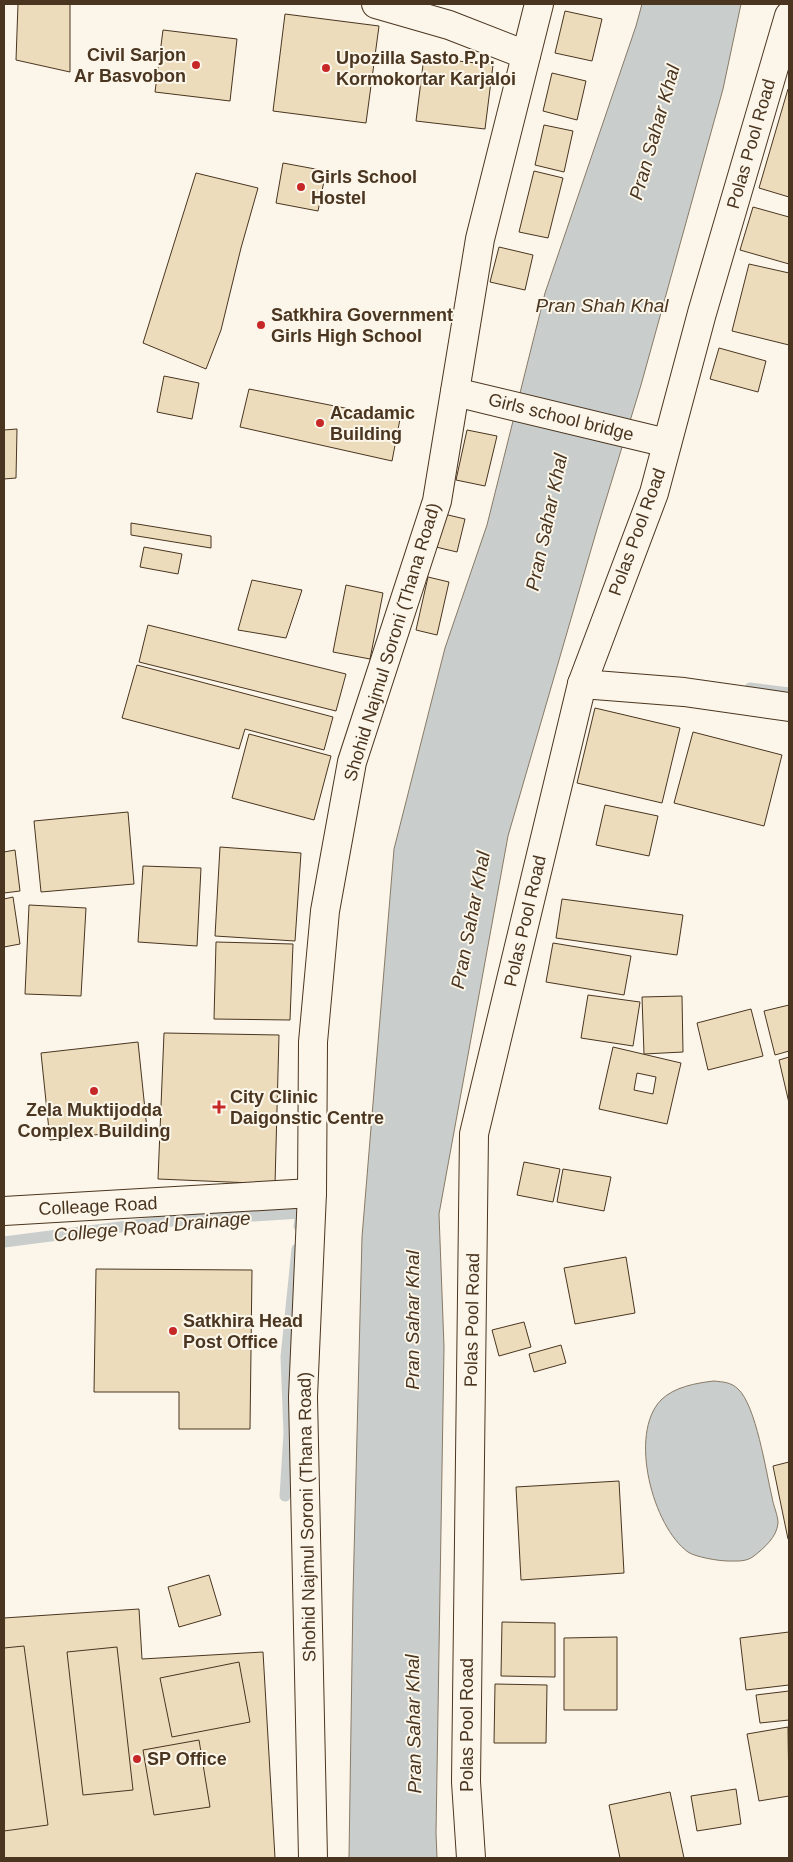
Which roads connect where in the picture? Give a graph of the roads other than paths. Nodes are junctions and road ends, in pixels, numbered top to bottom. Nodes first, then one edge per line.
1 (376, 4) edge
2 (539, 4) edge
3 (789, 16) edge
4 (526, 55) junction
5 (455, 392) junction
6 (667, 443) junction
7 (582, 684) junction
8 (789, 707) edge
9 (312, 1193) junction
10 (4, 1211) edge
11 (313, 1858) edge
12 (471, 1858) edge

1 - 4 street
2 - 4 street, Shohid Najmul Soroni (Thana Road)
3 - 6 street, Polas Pool Road
4 - 5 street, Shohid Najmul Soroni (Thana Road)
5 - 6 street, Girls school bridge
5 - 9 street, Shohid Najmul Soroni (Thana Road)
6 - 7 street, Polas Pool Road
7 - 8 street
7 - 12 street, Polas Pool Road
9 - 10 street, Colleage Road
9 - 11 street, Shohid Najmul Soroni (Thana Road)

